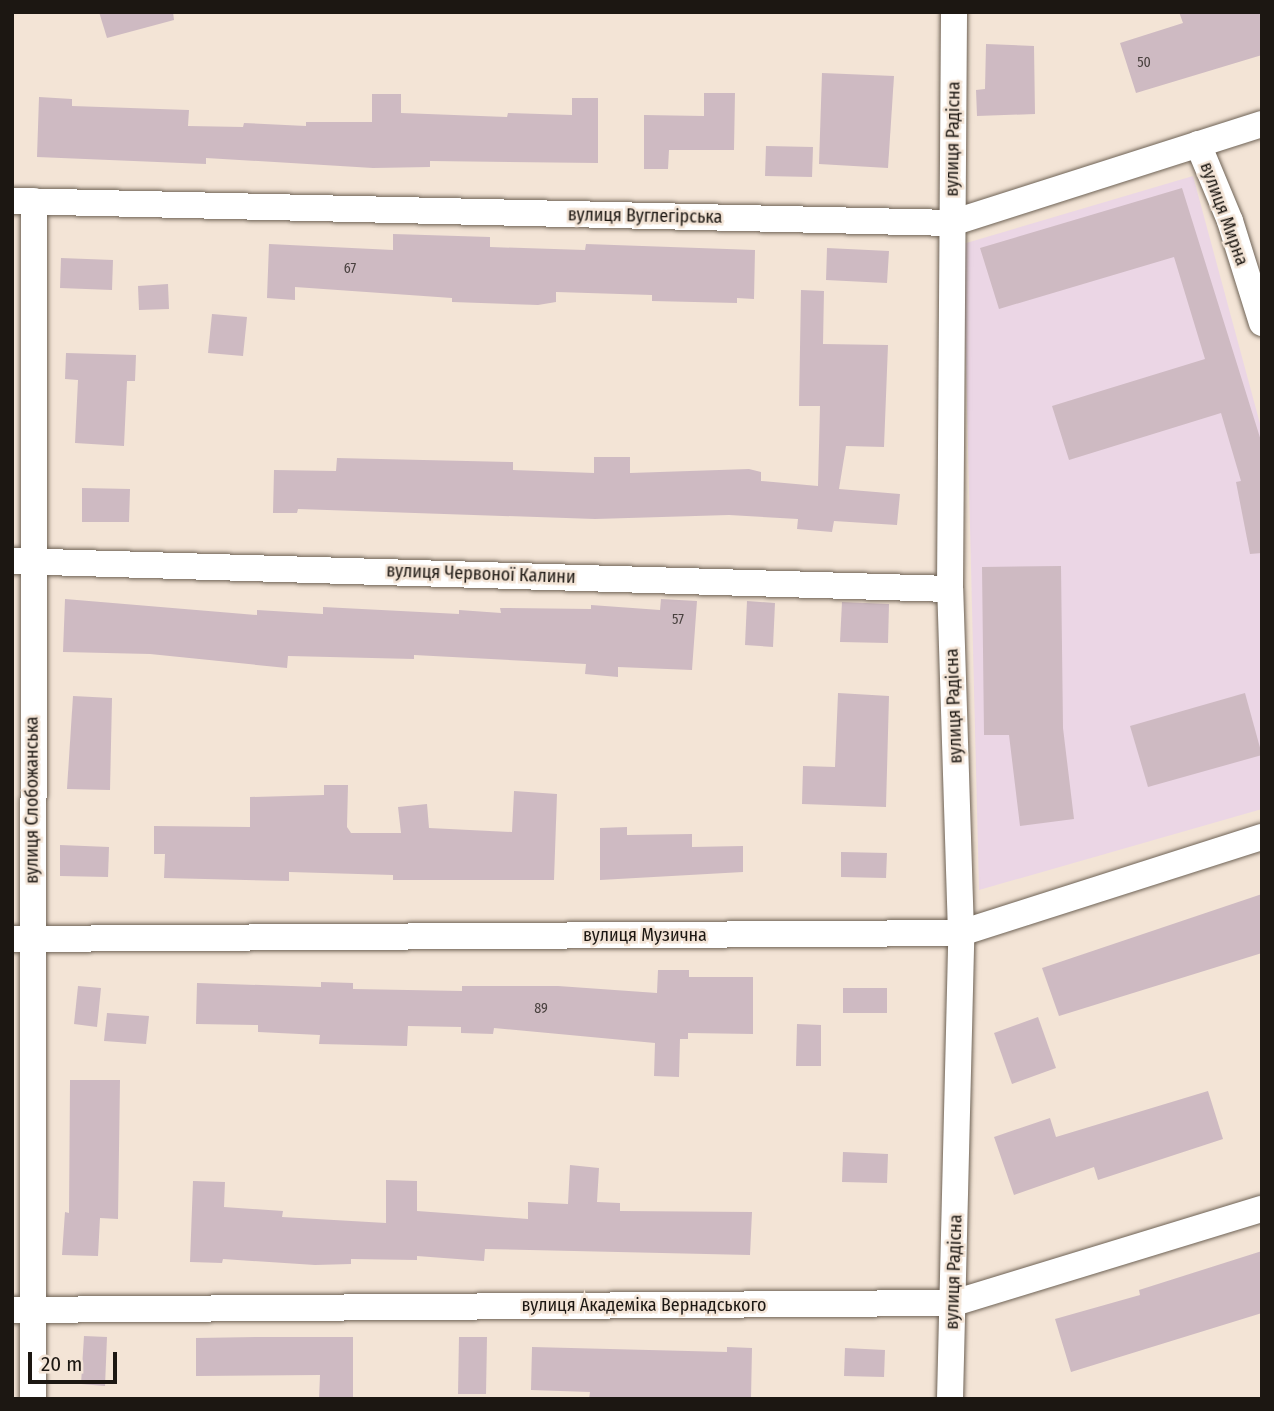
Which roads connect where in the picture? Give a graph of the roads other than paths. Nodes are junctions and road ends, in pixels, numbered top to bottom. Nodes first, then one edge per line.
1 (954, 12) edge
2 (1262, 124) edge
3 (1198, 144) junction
4 (23, 201) edge
5 (951, 223) junction
6 (1262, 323) edge
7 (22, 561) edge
8 (950, 589) junction
9 (1262, 836) edge
10 (961, 933) junction
11 (22, 939) edge
12 (1262, 1209) edge
13 (954, 1303) junction
14 (23, 1310) edge
15 (33, 1399) edge
16 (950, 1399) edge

1 - 5 street, вулиця Радісна
2 - 3 street, вулиця Вуглегірська
3 - 5 street, вулиця Вуглегірська
3 - 6 street, вулиця Мирна
4 - 5 street, вулиця Вуглегірська
4 - 7 street, вулиця Слобожанська
5 - 8 street, вулиця Радісна
7 - 8 street, вулиця Червоної Калини
7 - 11 street, вулиця Слобожанська
8 - 10 street, вулиця Радісна
9 - 10 street, вулиця Музична
10 - 11 street, вулиця Музична
10 - 13 street, вулиця Радісна
11 - 14 street, вулиця Слобожанська
12 - 13 street, вулиця Академіка Вернадського
13 - 14 street, вулиця Академіка Вернадського
13 - 16 street, вулиця Радісна
14 - 15 street, вулиця Слобожанська

